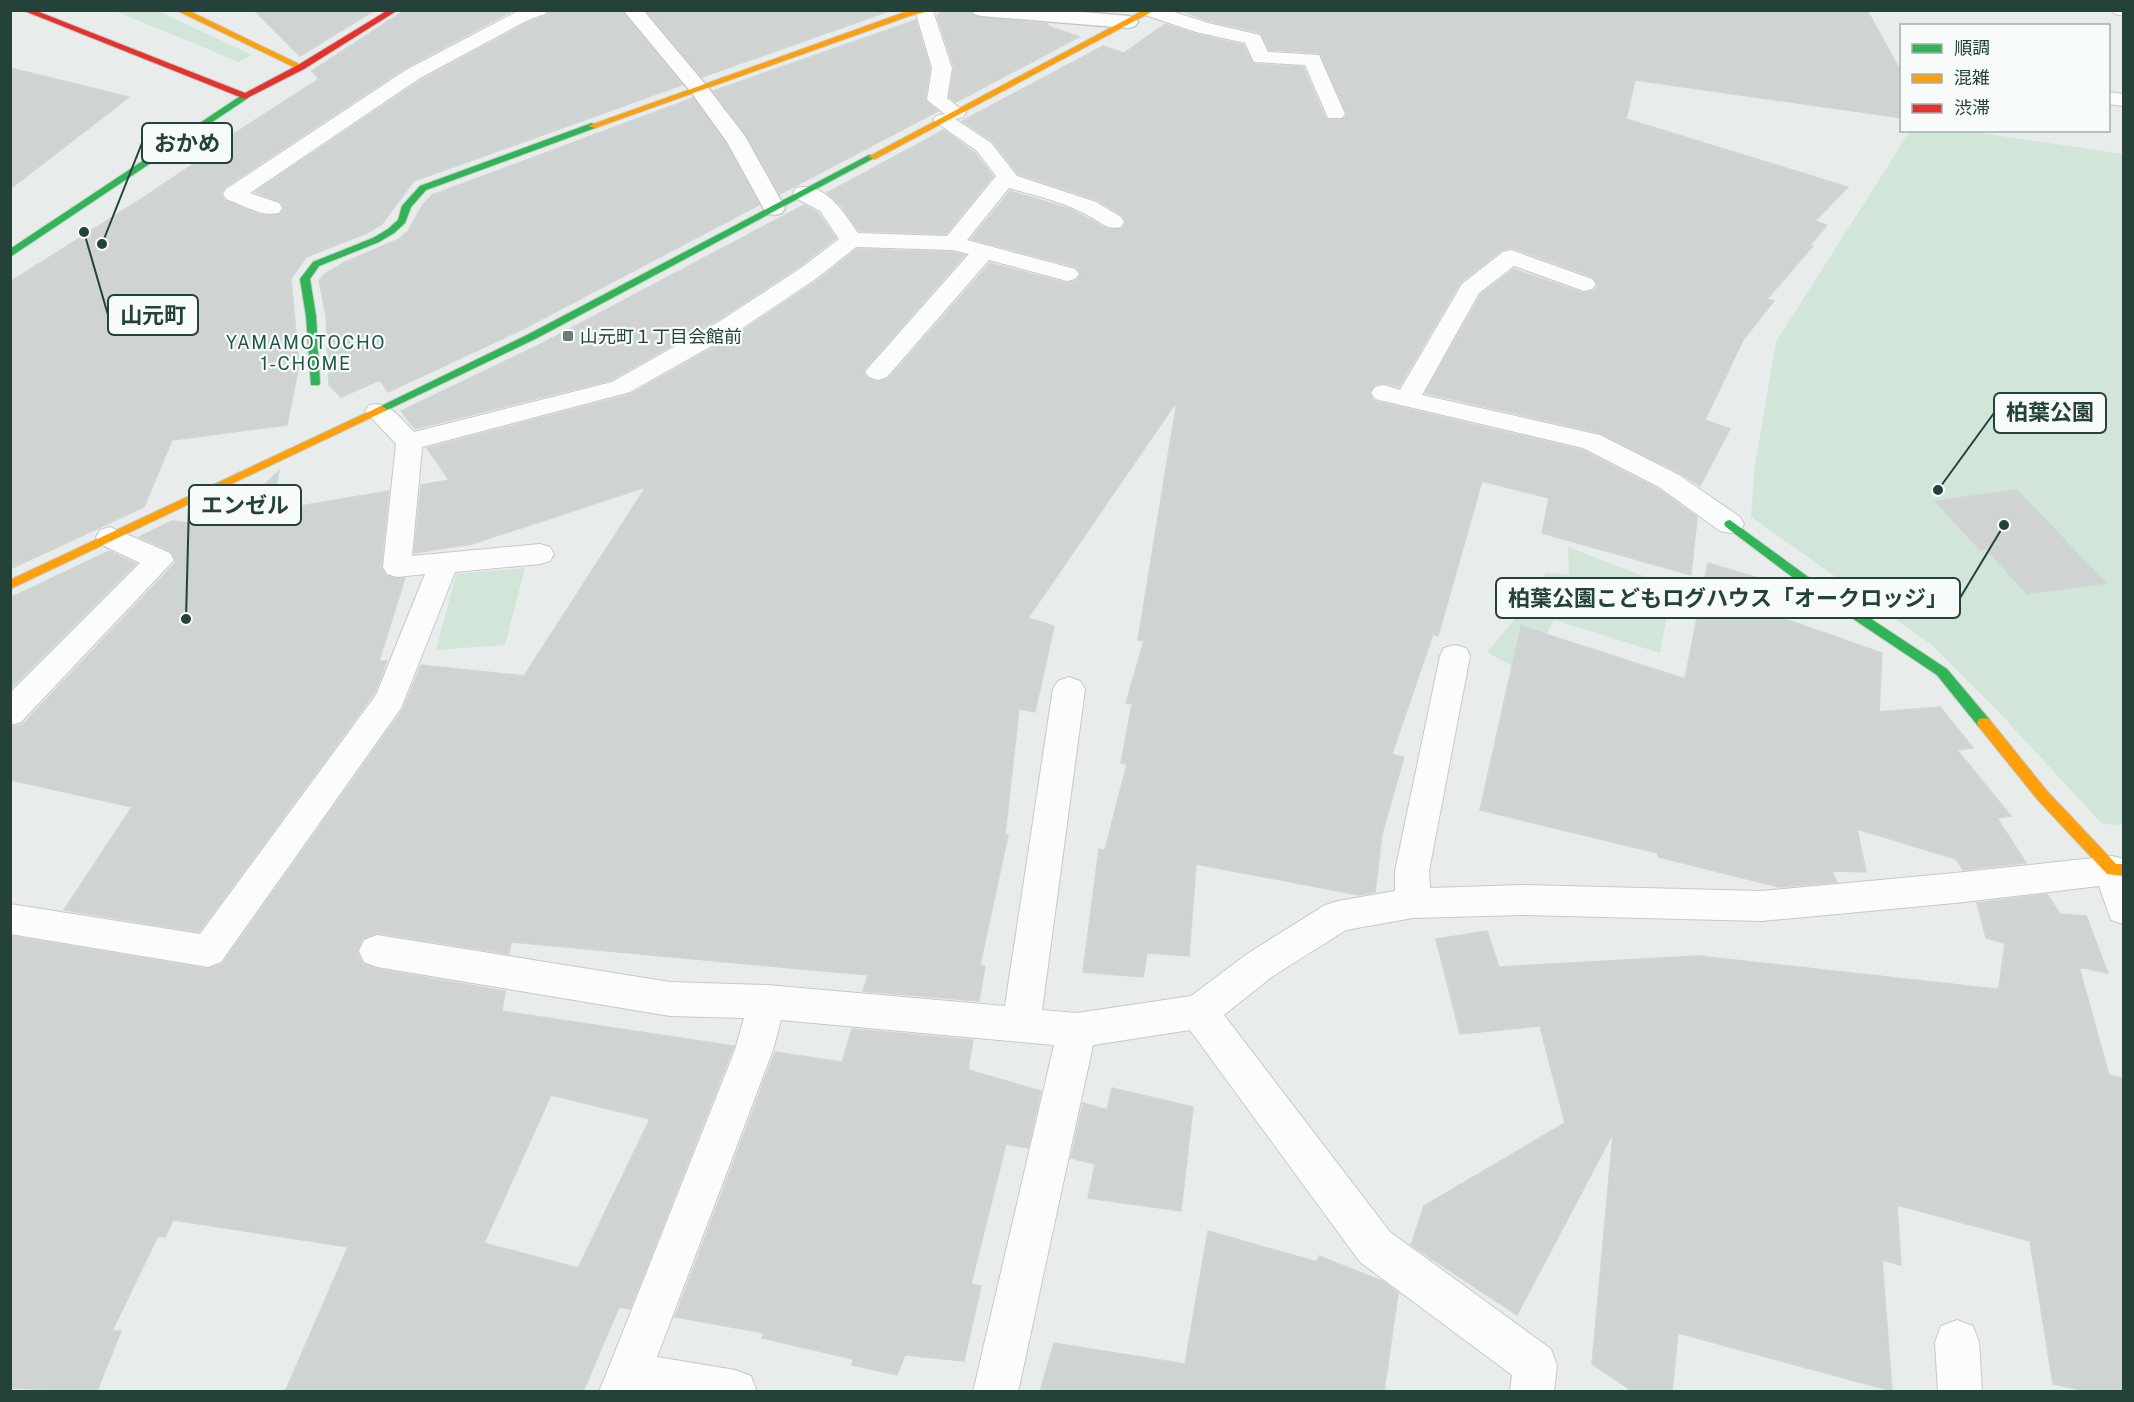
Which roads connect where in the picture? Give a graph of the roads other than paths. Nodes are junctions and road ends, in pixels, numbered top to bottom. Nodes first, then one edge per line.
1 (26, 10) edge
2 (180, 10) edge
3 (394, 10) edge
4 (539, 10) edge
5 (632, 10) edge
6 (981, 10) edge
7 (927, 11) edge
8 (1151, 11) edge
9 (1128, 22) junction
10 (301, 67) junction
11 (698, 88) junction
12 (245, 96) junction
13 (1335, 114) dead end
14 (949, 116) junction
15 (1004, 179) junction
16 (804, 193) junction
17 (272, 208) dead end
18 (774, 208) junction
19 (1113, 222) dead end
20 (851, 240) junction
21 (953, 243) junction
22 (984, 252) junction
23 (10, 254) edge
24 (1067, 274) dead end
25 (1584, 284) dead end
26 (878, 372) dead end
27 (315, 383) dead end
28 (378, 411) junction
29 (410, 442) junction
30 (1730, 524) joint
31 (110, 537) junction
32 (540, 554) dead end
33 (444, 562) junction
34 (10, 585) edge
35 (1455, 656) dead end
36 (1069, 689) dead end
37 (10, 713) edge
38 (2118, 870) edge
39 (1413, 903) junction
40 (2124, 909) edge
41 (10, 919) edge
42 (377, 951) dead end
43 (767, 1002) junction
44 (1199, 1012) junction
45 (1021, 1025) junction
46 (1077, 1030) junction
47 (1957, 1342) dead end
48 (625, 1383) edge
49 (735, 1392) edge
50 (995, 1392) edge
51 (1532, 1392) edge
52 (1960, 1392) edge

1 - 12 street
2 - 10 street
3 - 10 street
4 - 17 lane
5 - 11 street
6 - 9 street
7 - 11 street
7 - 14 lane
8 - 9 street
8 - 13 lane
9 - 14 street
10 - 12 street
11 - 18 street
11 - 27 street
12 - 23 street
14 - 15 lane
14 - 16 street
15 - 19 lane
15 - 21 lane
16 - 18 street
16 - 20 lane
18 - 28 street
20 - 21 lane
20 - 29 lane
21 - 22 lane
22 - 24 lane
22 - 26 lane
25 - 30 lane
28 - 29 lane
28 - 31 street
29 - 33 lane
30 - 38 street
31 - 34 street
31 - 37 lane
32 - 33 lane
33 - 41 lane
35 - 39 lane
36 - 45 lane
38 - 39 lane
38 - 40 lane
39 - 44 lane
42 - 43 lane
43 - 45 lane
43 - 48 lane
44 - 46 lane
44 - 51 lane
45 - 46 lane
46 - 50 lane
47 - 52 lane
48 - 49 lane

